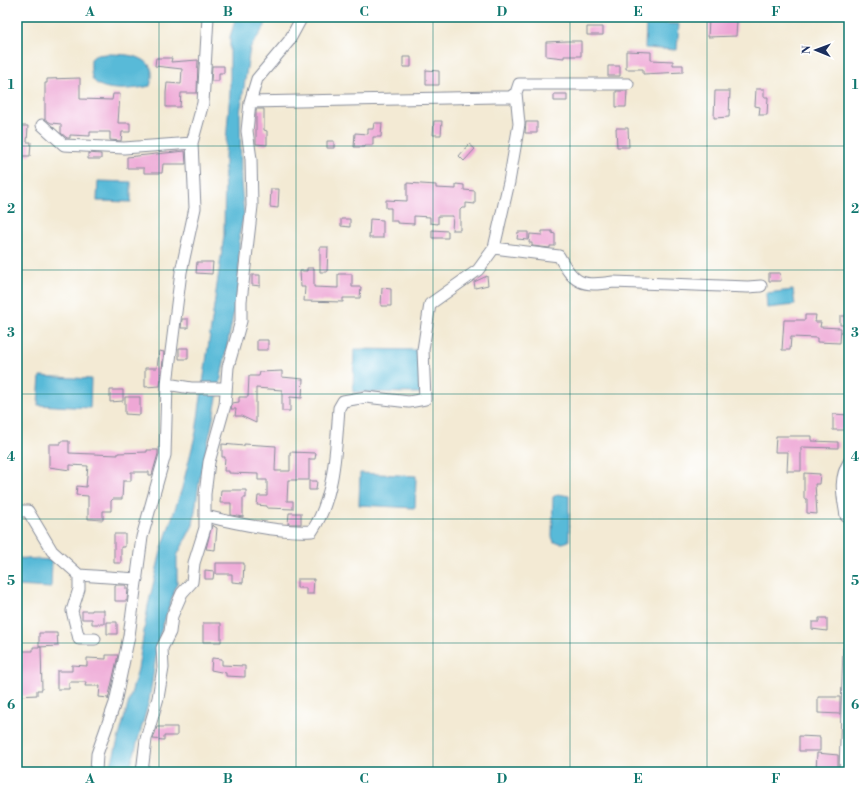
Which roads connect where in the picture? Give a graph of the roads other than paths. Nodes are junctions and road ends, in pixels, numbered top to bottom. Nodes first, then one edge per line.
1 (208, 17) edge
2 (302, 17) edge
3 (628, 84) dead end
4 (516, 93) junction
5 (250, 102) junction
6 (42, 125) dead end
7 (192, 143) junction
8 (494, 248) junction
9 (761, 286) dead end
10 (167, 384) junction
11 (224, 388) junction
12 (849, 462) edge
13 (17, 511) edge
14 (206, 516) junction
15 (849, 518) edge
16 (79, 575) junction
17 (137, 578) junction
18 (95, 640) dead end
19 (849, 649) edge
20 (96, 772) edge
21 (142, 772) edge
22 (845, 772) edge

1 - 7 street
2 - 5 street
3 - 4 street
4 - 5 street
4 - 8 street
5 - 11 street
6 - 7 street
7 - 10 street
8 - 9 street
8 - 14 street
10 - 11 street
10 - 17 street
11 - 14 street
12 - 15 street
13 - 16 street
14 - 21 street
16 - 17 street
16 - 18 street
17 - 20 street
19 - 22 street

